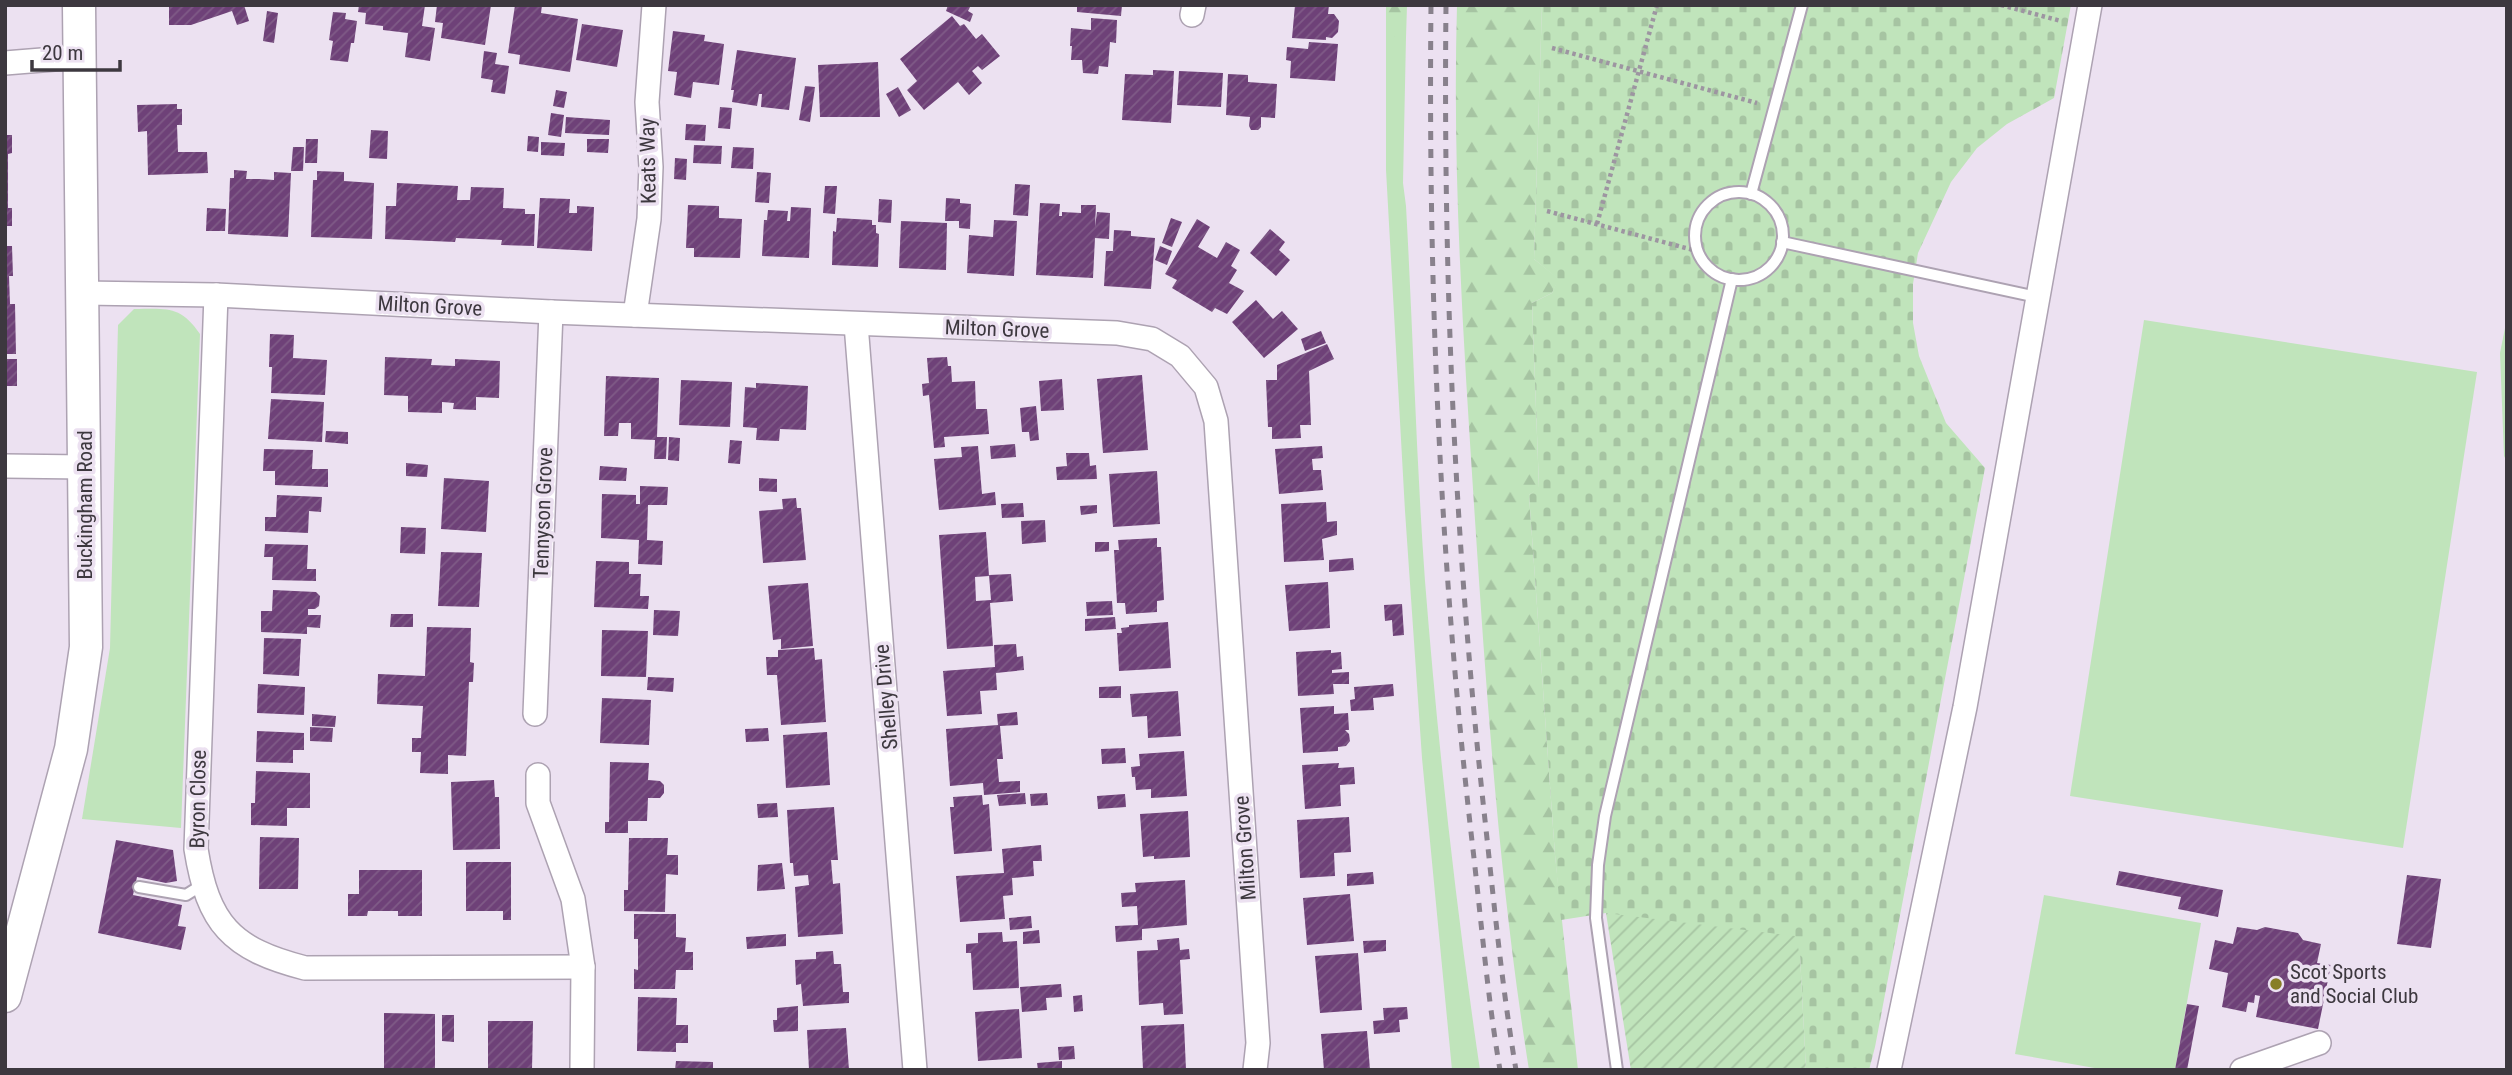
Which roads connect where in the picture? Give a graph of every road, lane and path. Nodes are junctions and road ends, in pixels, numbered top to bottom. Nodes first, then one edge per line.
1 (79, 5) edge
2 (654, 5) edge
3 (1657, 5) edge
4 (1802, 5) edge
5 (2001, 5) edge
6 (2087, 17) edge
7 (1552, 48) dead end
8 (79, 57) junction
9 (5, 64) edge
10 (1639, 71) junction
11 (1774, 108) junction
12 (1751, 194) junction
13 (1547, 211) dead end
14 (1597, 225) junction
15 (1782, 242) junction
16 (1698, 251) junction
17 (1732, 279) junction
18 (83, 293) junction
19 (216, 295) junction
20 (2037, 297) junction
21 (551, 312) junction
22 (635, 315) junction
23 (856, 324) junction
24 (5, 466) edge
25 (85, 467) junction
26 (535, 714) dead end
27 (538, 775) dead end
28 (202, 885) junction
29 (139, 887) dead end
30 (10, 964) edge
31 (583, 967) junction
32 (5, 996) edge
33 (2319, 1043) dead end
34 (582, 1070) edge
35 (915, 1070) edge
36 (1255, 1070) edge
37 (1617, 1070) edge
38 (1889, 1070) edge
39 (2242, 1070) edge

1 - 8 main road, Buckingham Road
2 - 22 street, Keats Way
3 - 10 path
4 - 11 lane
5 - 6 path
6 - 20 street
7 - 10 path
8 - 9 street
8 - 18 main road, Buckingham Road
10 - 11 path
10 - 14 path
11 - 12 lane
12 - 15 lane
12 - 16 lane
13 - 14 path
14 - 16 path
15 - 17 lane
15 - 20 lane
16 - 17 lane
17 - 37 lane
18 - 19 street, Milton Grove
18 - 25 main road, Buckingham Road
19 - 21 street, Milton Grove
19 - 28 street, Byron Close
20 - 38 street
21 - 22 street, Milton Grove
21 - 26 street, Tennyson Grove
22 - 23 street, Milton Grove
23 - 35 street, Shelley Drive
23 - 36 street, Milton Grove
24 - 25 street
25 - 30 main road, Buckingham Road
27 - 31 street
28 - 29 lane
28 - 31 street, Byron Close
30 - 32 main road, Buckingham Road
31 - 34 street
33 - 39 street

